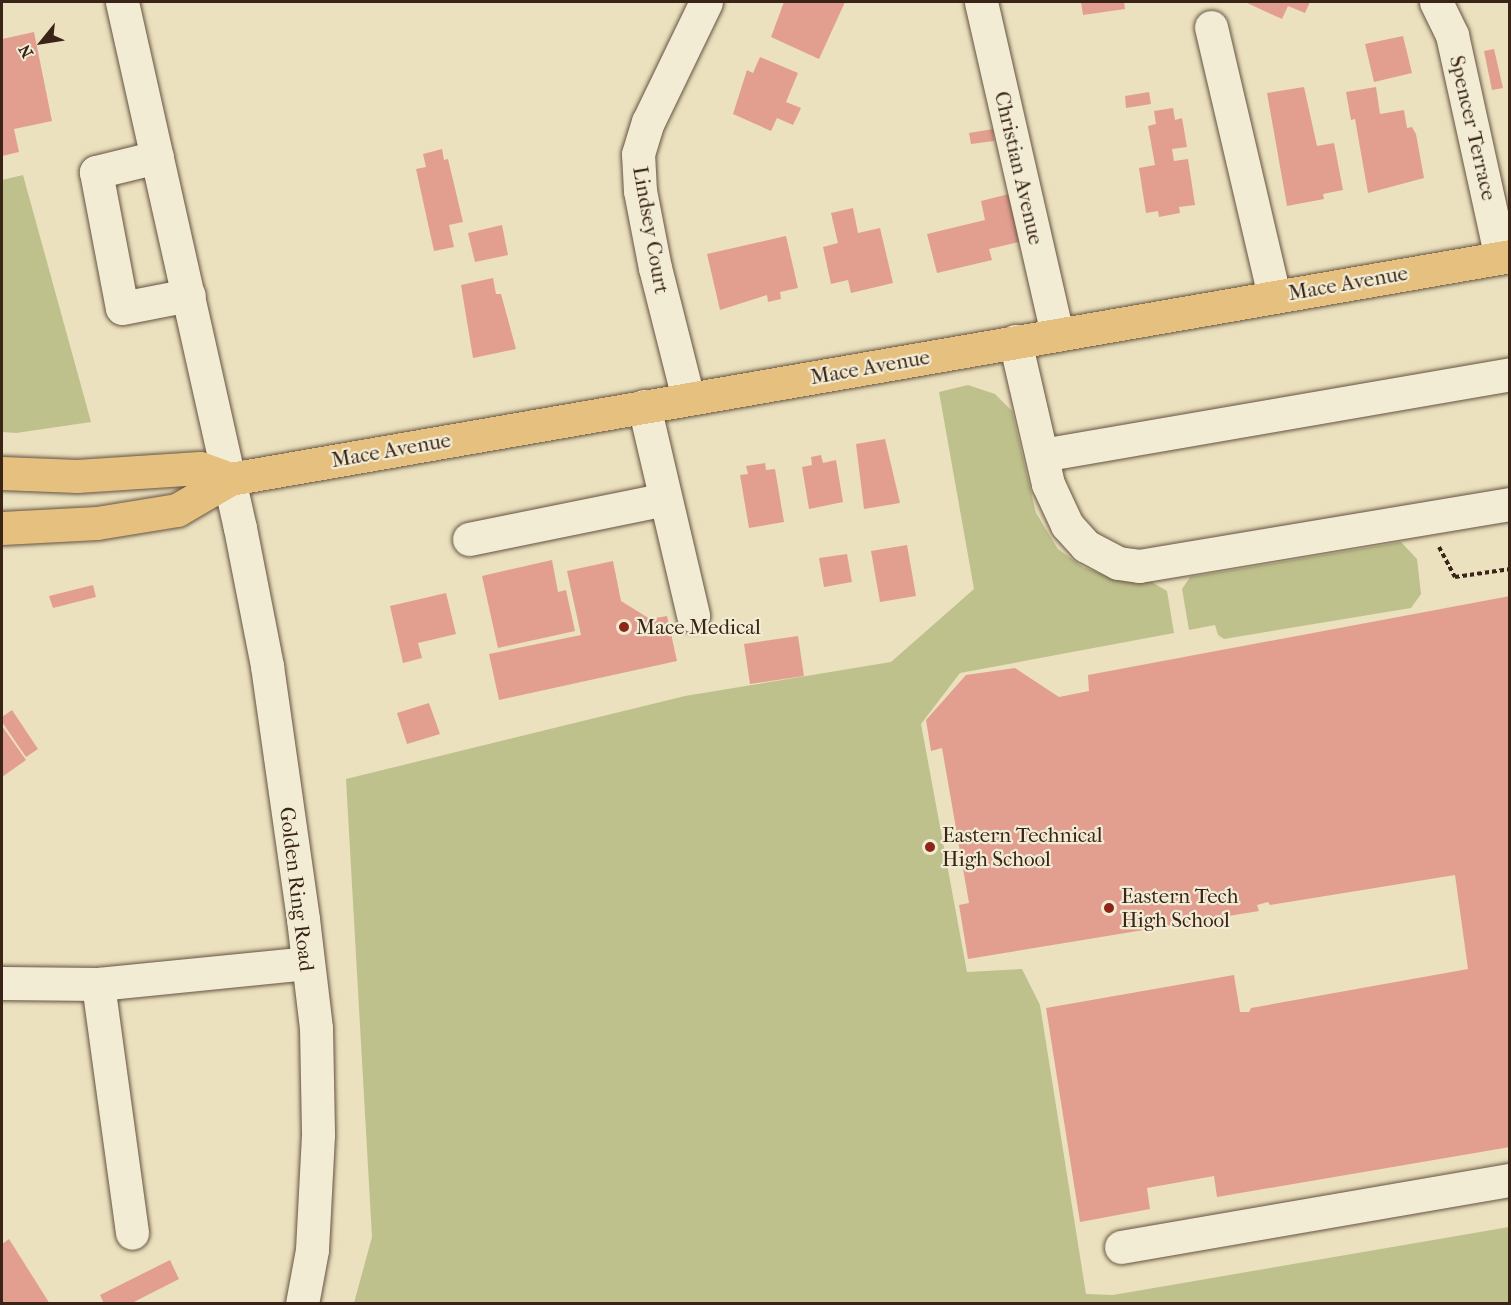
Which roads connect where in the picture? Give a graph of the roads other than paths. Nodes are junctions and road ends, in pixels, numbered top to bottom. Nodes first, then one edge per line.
1 (122, 2) edge
2 (706, 2) edge
3 (981, 2) edge
4 (1436, 2) edge
5 (1211, 27) dead end
6 (158, 157) junction
7 (1505, 256) edge
8 (189, 295) junction
9 (1274, 296) junction
10 (1057, 334) junction
11 (1015, 341) junction
12 (1509, 374) edge
13 (688, 398) junction
14 (644, 406) junction
15 (1042, 456) junction
16 (2, 473) edge
17 (230, 478) junction
18 (666, 499) junction
19 (1509, 504) edge
20 (2, 528) edge
21 (468, 539) dead end
22 (693, 615) dead end
23 (306, 963) junction
24 (2, 983) edge
25 (98, 984) junction
26 (1509, 1179) edge
27 (132, 1233) dead end
28 (1121, 1247) dead end
29 (302, 1304) edge

1 - 6 street, Golden Ring Road
2 - 13 street, Lindsey Court
3 - 10 street, Christian Avenue
4 - 7 street, Spencer Terrace
5 - 9 street
6 - 8 street, Golden Ring Road
6 - 8 street
7 - 9 main road, Mace Avenue
8 - 17 street, Golden Ring Road
9 - 10 main road, Mace Avenue
10 - 11 main road, Mace Avenue
11 - 13 main road, Mace Avenue
11 - 15 street
12 - 15 street
13 - 14 main road, Mace Avenue
14 - 17 main road, Mace Avenue
14 - 18 street
15 - 19 street
16 - 17 main road, Mace Avenue
17 - 20 main road, Mace Avenue
17 - 23 street, Golden Ring Road
18 - 21 street
18 - 22 street
23 - 25 street
23 - 29 street, Golden Ring Road
24 - 25 street
25 - 27 street
26 - 28 street

